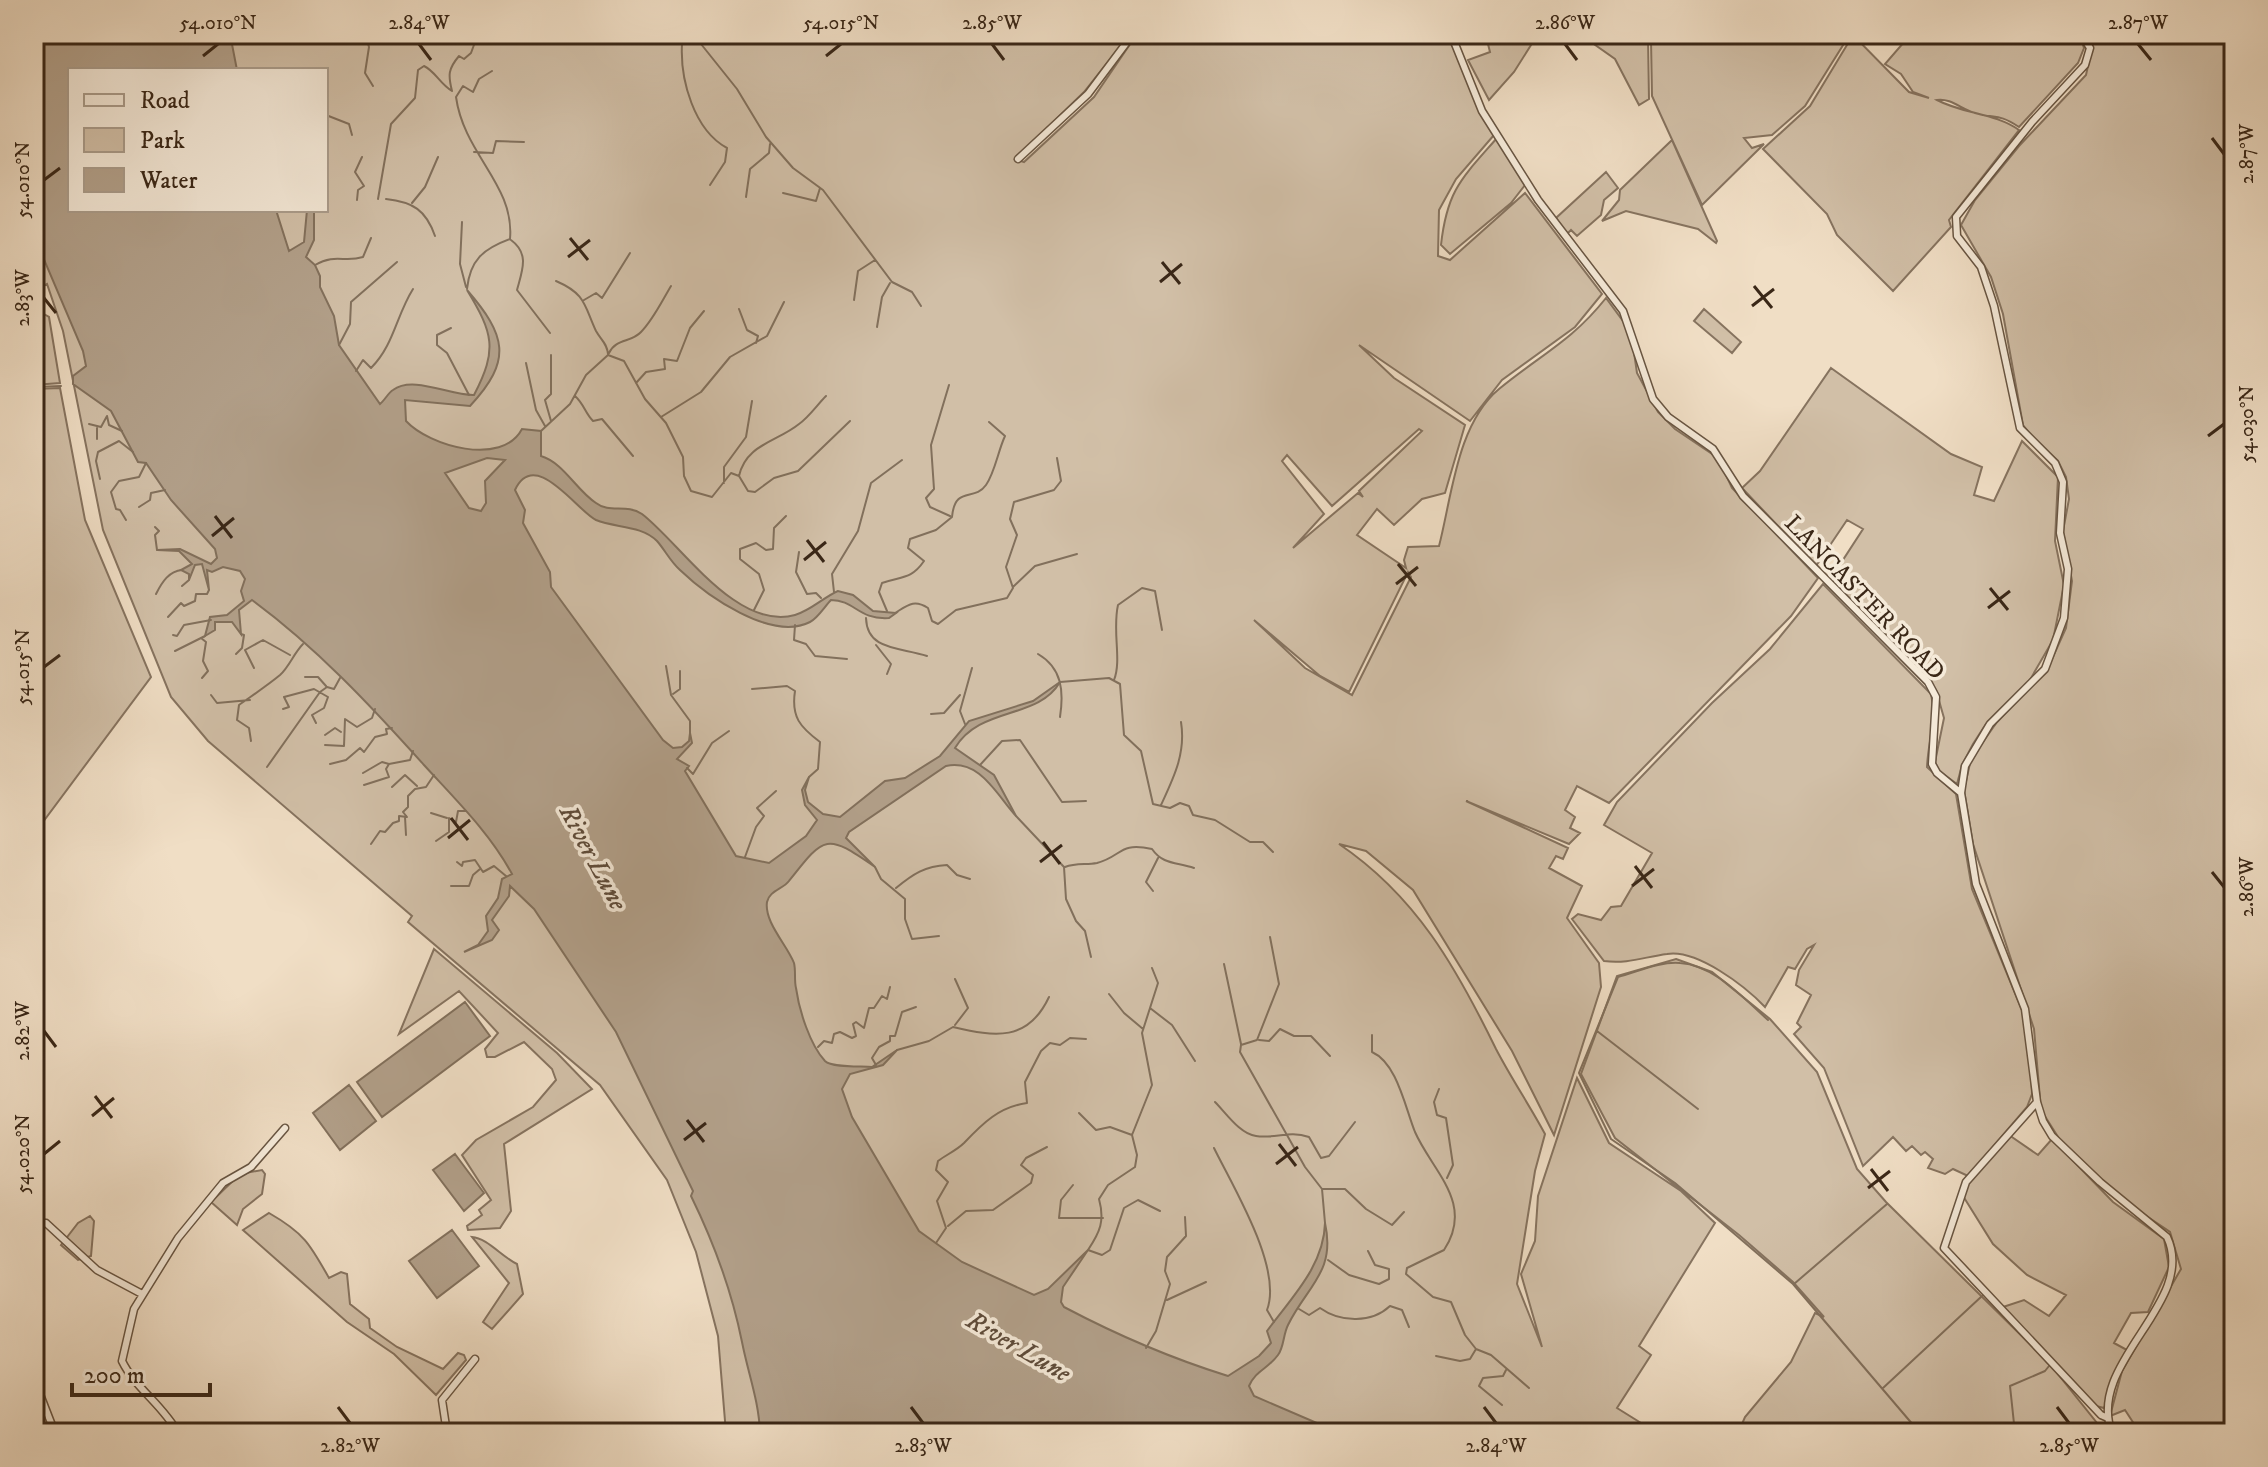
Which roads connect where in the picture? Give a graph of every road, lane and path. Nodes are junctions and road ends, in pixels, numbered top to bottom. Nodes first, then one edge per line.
1 (1133, 34) edge
2 (1451, 34) edge
3 (2081, 34) edge
4 (1018, 159) dead end
5 (1961, 793) junction
6 (2037, 1102) junction
7 (285, 1128) dead end
8 (34, 1222) edge
9 (142, 1294) junction
10 (475, 1359) dead end
11 (34, 1379) edge
12 (2108, 1418) junction
13 (55, 1433) edge
14 (178, 1433) edge
15 (447, 1433) edge
16 (2112, 1433) edge

1 - 4 street
2 - 5 street, LANCASTER ROAD
3 - 5 street
5 - 6 street
6 - 12 street
6 - 12 street
7 - 9 street
8 - 9 street
9 - 14 street
10 - 15 street
11 - 13 street
12 - 16 street

